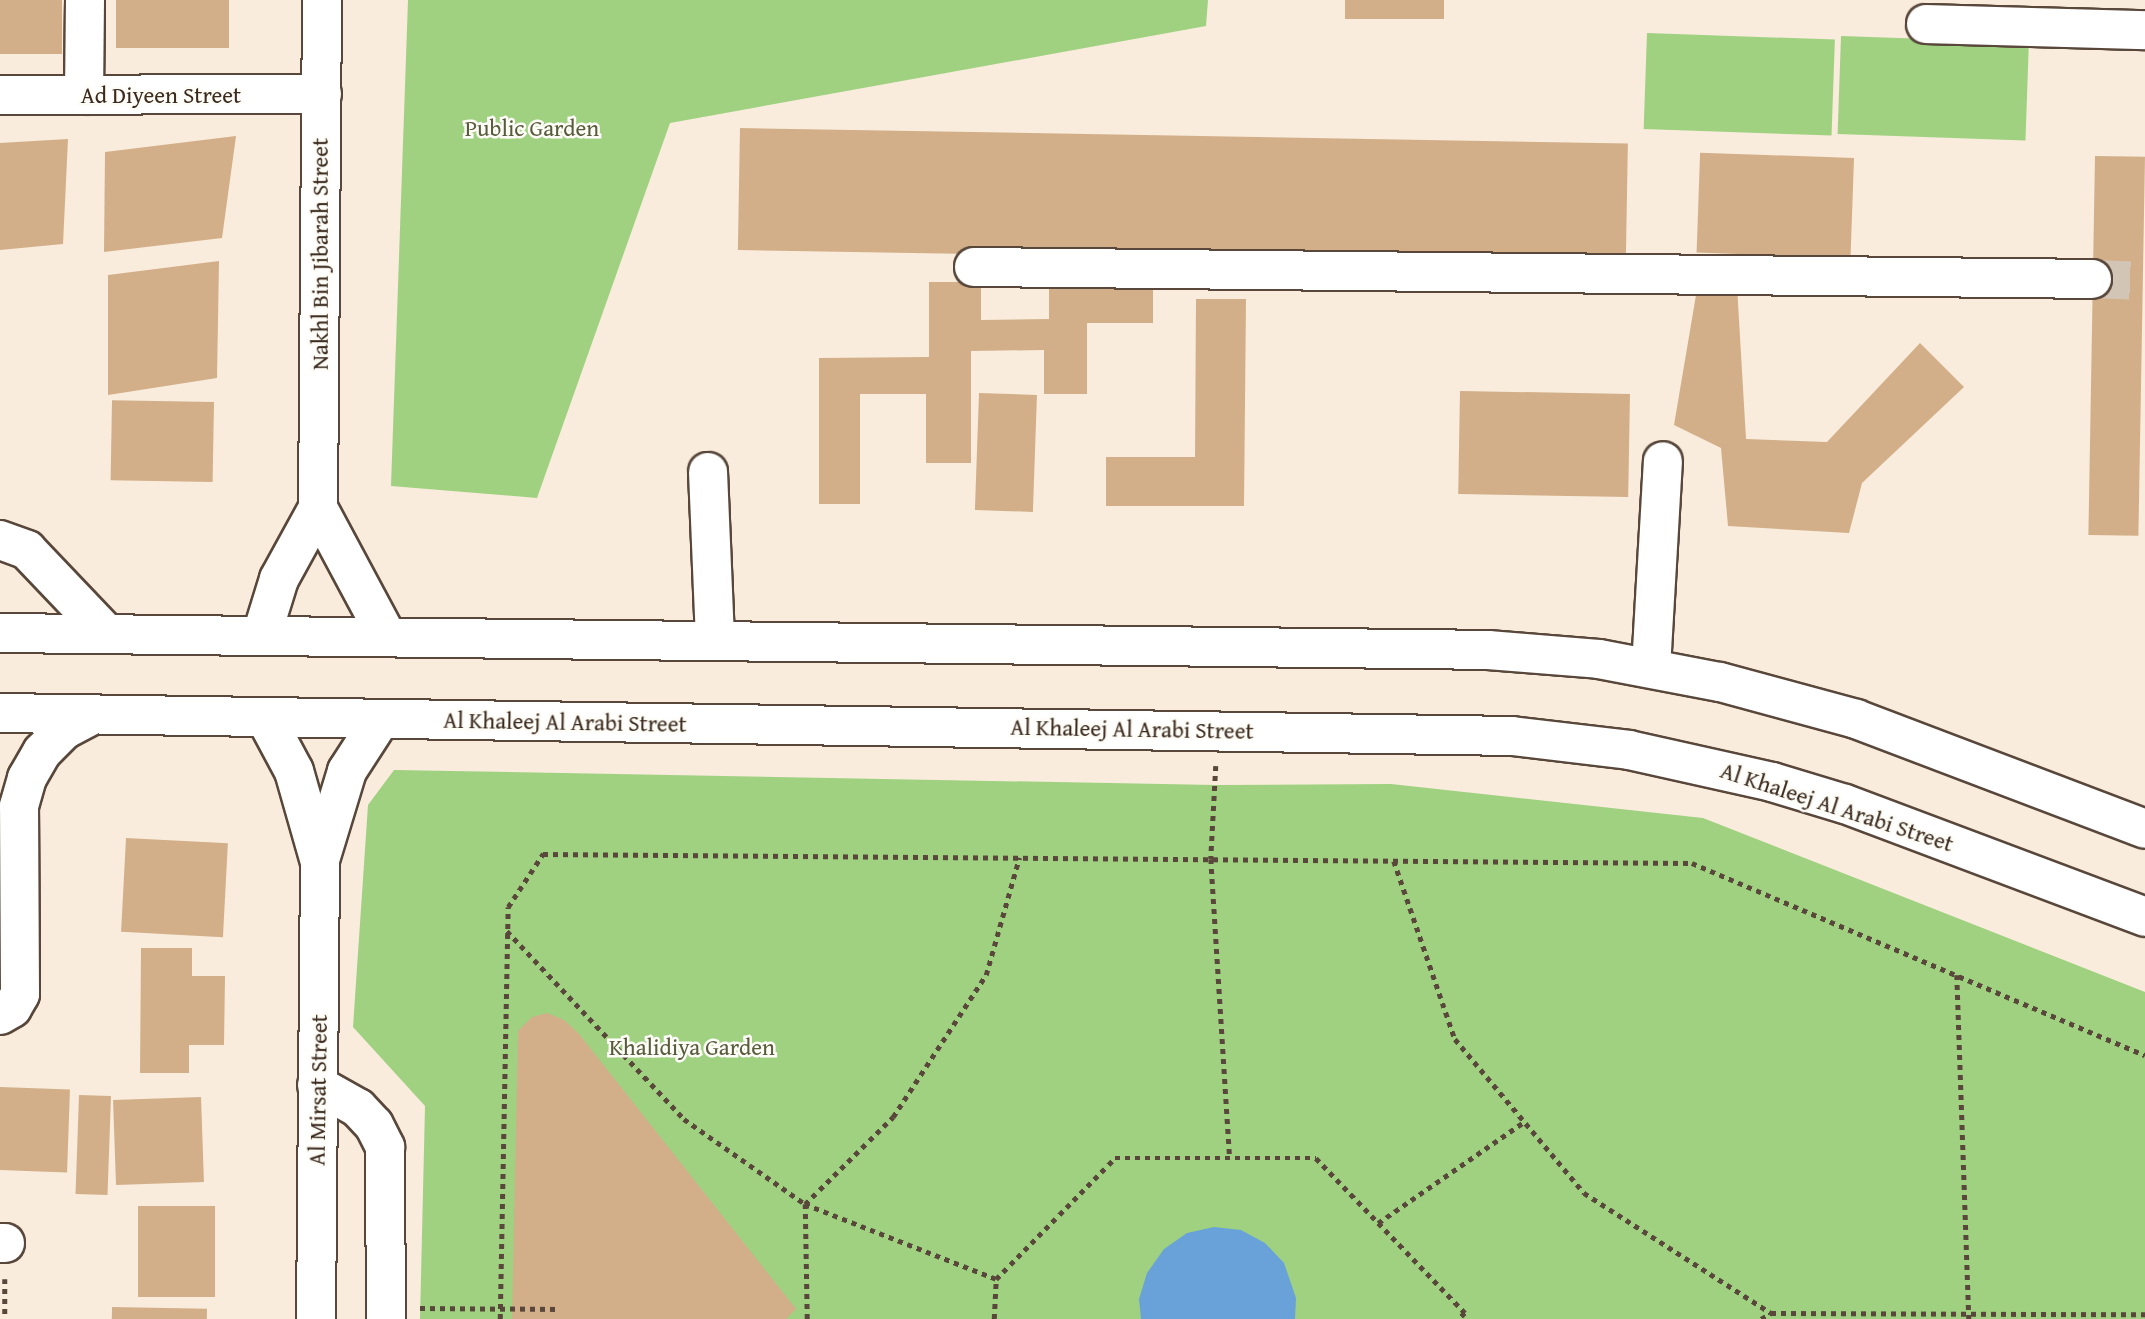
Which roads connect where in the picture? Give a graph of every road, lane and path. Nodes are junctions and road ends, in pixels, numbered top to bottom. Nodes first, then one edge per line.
1 (85, 0) edge
2 (322, 0) edge
3 (1946, 16) edge
4 (2145, 30) edge
5 (321, 94) junction
6 (0, 95) edge
7 (84, 95) junction
8 (974, 267) dead end
9 (2092, 279) tunnel mouth
10 (1663, 461) dead end
11 (708, 472) dead end
12 (318, 508) junction
13 (14, 545) edge
14 (0, 633) edge
15 (107, 634) junction
16 (262, 634) junction
17 (386, 635) junction
18 (715, 640) junction
19 (1651, 668) junction
20 (0, 713) edge
21 (90, 716) junction
22 (265, 717) junction
23 (380, 720) junction
24 (1219, 730) junction
25 (5, 793) edge
26 (2138, 823) edge
27 (1019, 858) junction
28 (1211, 859) junction
29 (1394, 861) junction
30 (320, 862) junction
31 (2094, 896) junction
32 (2145, 917) edge
33 (506, 931) junction
34 (2145, 934) edge
35 (1957, 975) junction
36 (0, 1015) edge
37 (2145, 1055) edge
38 (317, 1085) junction
39 (1524, 1122) junction
40 (1230, 1158) junction
41 (806, 1204) junction
42 (1378, 1223) junction
43 (996, 1279) junction
44 (501, 1307) junction
45 (559, 1309) dead end
46 (1771, 1313) junction
47 (386, 1314) edge
48 (2145, 1314) edge
49 (1969, 1317) edge
50 (316, 1319) edge
51 (500, 1319) edge
52 (807, 1319) edge
53 (994, 1319) edge
54 (1459, 1319) edge
55 (1761, 1319) edge

1 - 7 main road
2 - 5 main road, Nakhl Bin Jibarah Street
3 - 4 main road
5 - 7 main road, Ad Diyeen Street
5 - 12 main road, Nakhl Bin Jibarah Street
6 - 7 main road, Ad Diyeen Street
8 - 9 main road
10 - 19 main road
11 - 18 main road
12 - 16 main road, Nakhl Bin Jibarah Street
12 - 17 main road, Nakhl Bin Jibarah Street
13 - 15 main road
14 - 15 main road
15 - 16 main road
16 - 17 main road
17 - 18 main road
18 - 19 main road
19 - 26 main road
20 - 21 main road, Al Khaleej Al Arabi Street
21 - 22 main road, Al Khaleej Al Arabi Street
21 - 25 main road
22 - 23 main road, Al Khaleej Al Arabi Street
22 - 30 main road, Al Mirsat Street
23 - 24 main road, Al Khaleej Al Arabi Street
23 - 30 main road, Al Mirsat Street
24 - 28 path
24 - 31 main road, Al Khaleej Al Arabi Street
25 - 36 main road
27 - 28 path
27 - 33 path
27 - 41 path
28 - 29 path
28 - 40 path
29 - 35 path
29 - 39 path
30 - 38 main road, Al Mirsat Street
31 - 32 main road, Al Khaleej Al Arabi Street
31 - 34 main road
33 - 41 path
33 - 44 path
35 - 37 path
35 - 49 path
38 - 47 main road
38 - 50 main road, Al Mirsat Street
39 - 42 path
39 - 46 path
40 - 42 path
40 - 43 path
41 - 43 path
41 - 52 path
42 - 54 path
43 - 53 path
44 - 45 path
44 - 47 path
44 - 51 path
46 - 49 path
46 - 55 path
48 - 49 path

